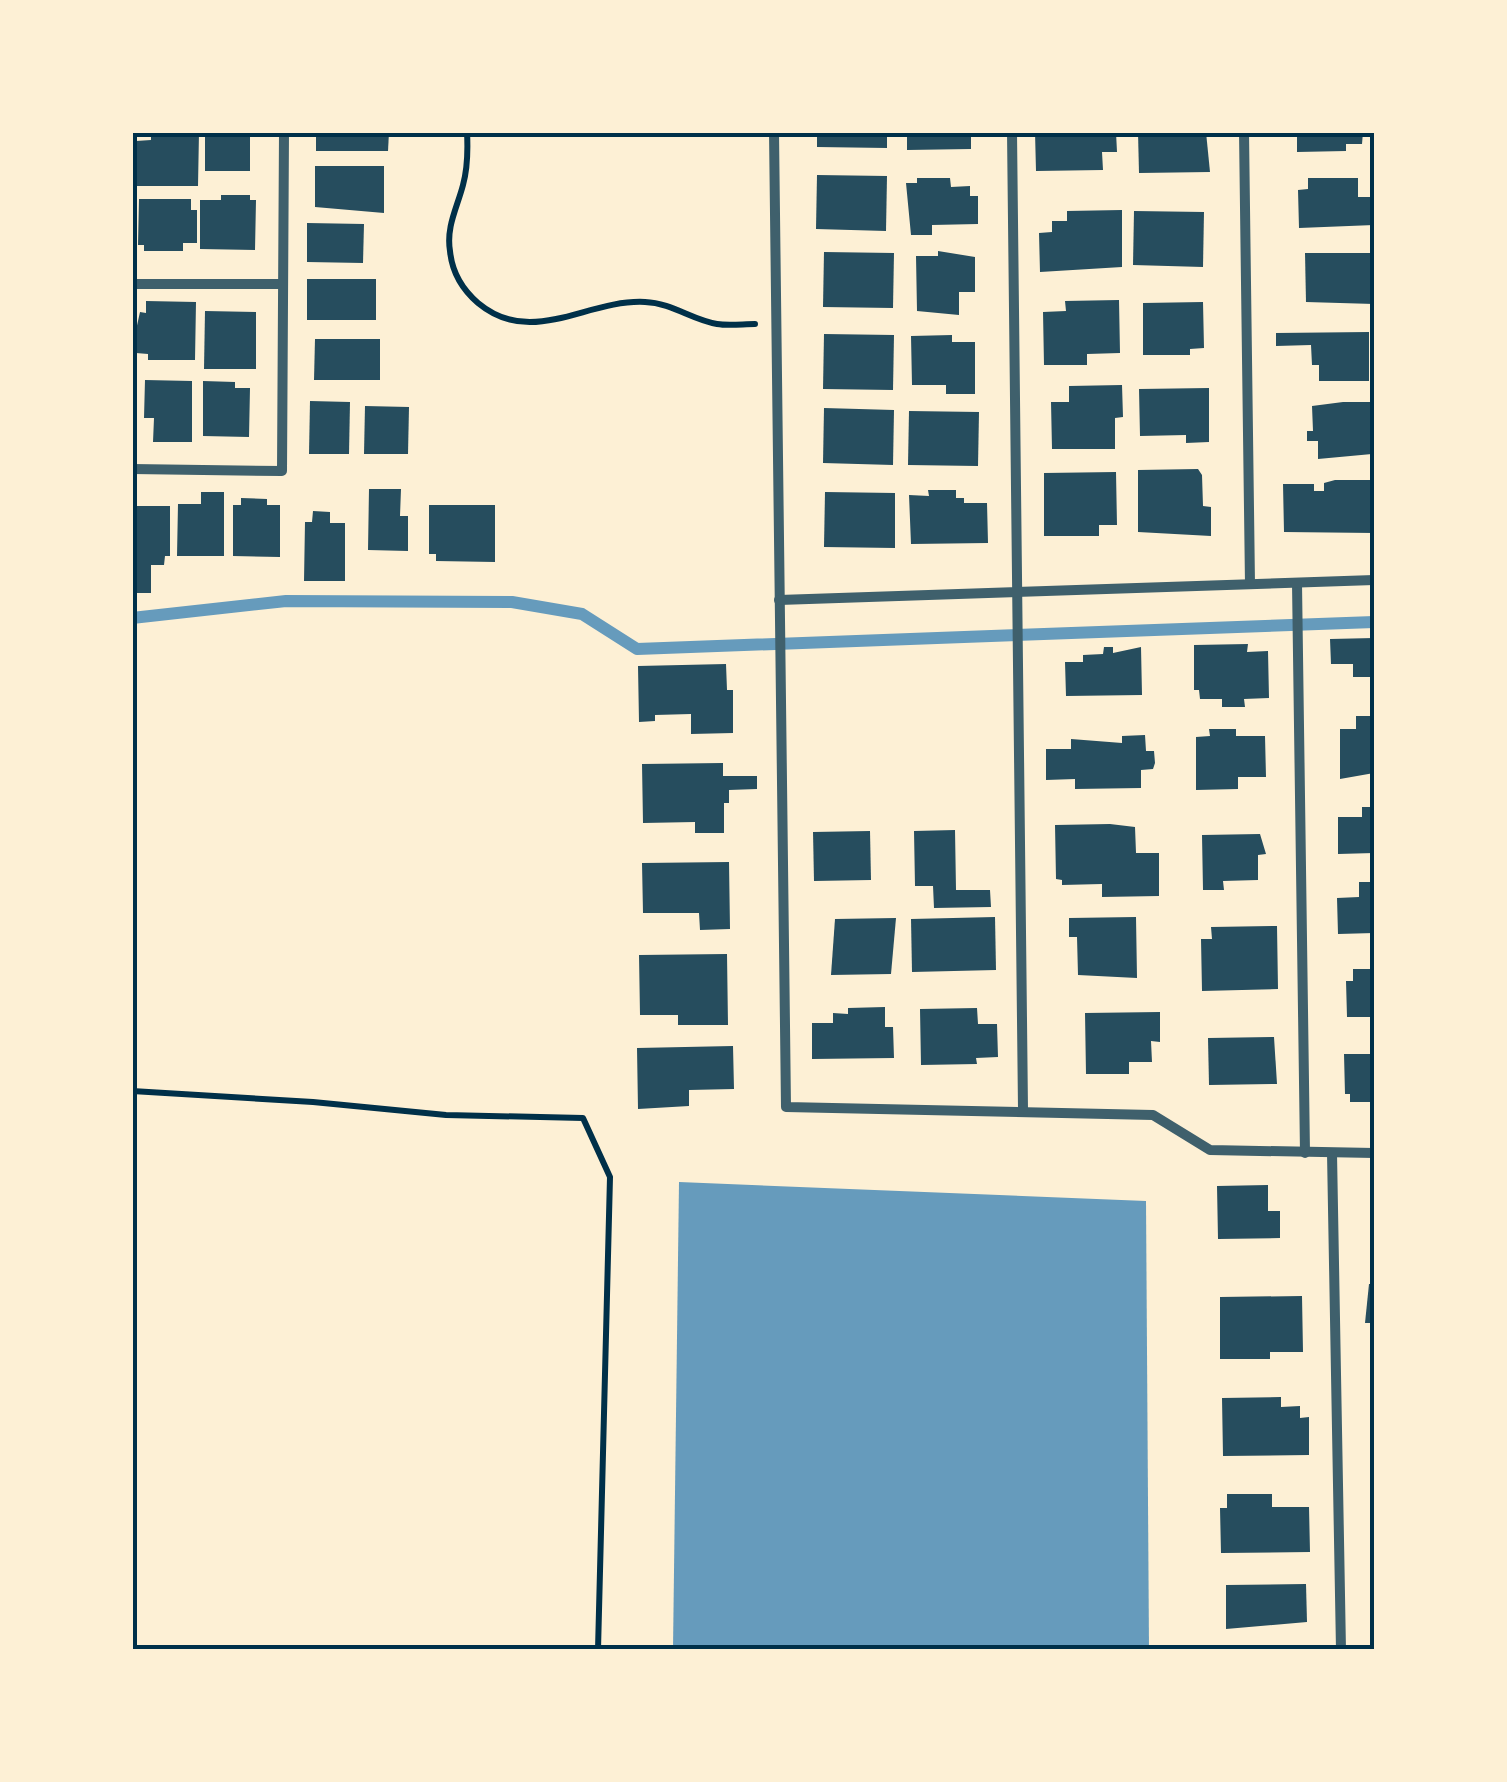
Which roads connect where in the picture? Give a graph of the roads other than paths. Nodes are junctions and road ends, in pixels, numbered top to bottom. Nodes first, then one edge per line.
1 (284, 132) edge
2 (774, 132) edge
3 (1012, 132) edge
4 (1244, 132) edge
5 (132, 284) edge
6 (283, 284) junction
7 (132, 470) edge
8 (1374, 580) edge
9 (1297, 583) junction
10 (1250, 584) junction
11 (1019, 593) junction
12 (779, 600) junction
13 (1023, 1110) junction
14 (1332, 1152) junction
15 (1306, 1153) junction
16 (1374, 1153) edge
17 (1341, 1650) edge

1 - 6 street
2 - 12 street
3 - 11 street
4 - 10 street
5 - 6 street
6 - 7 street
8 - 9 street
9 - 10 street
9 - 15 street
10 - 11 street
11 - 12 street
11 - 13 street
12 - 13 street
13 - 15 street
14 - 15 street
14 - 16 street
14 - 17 street

